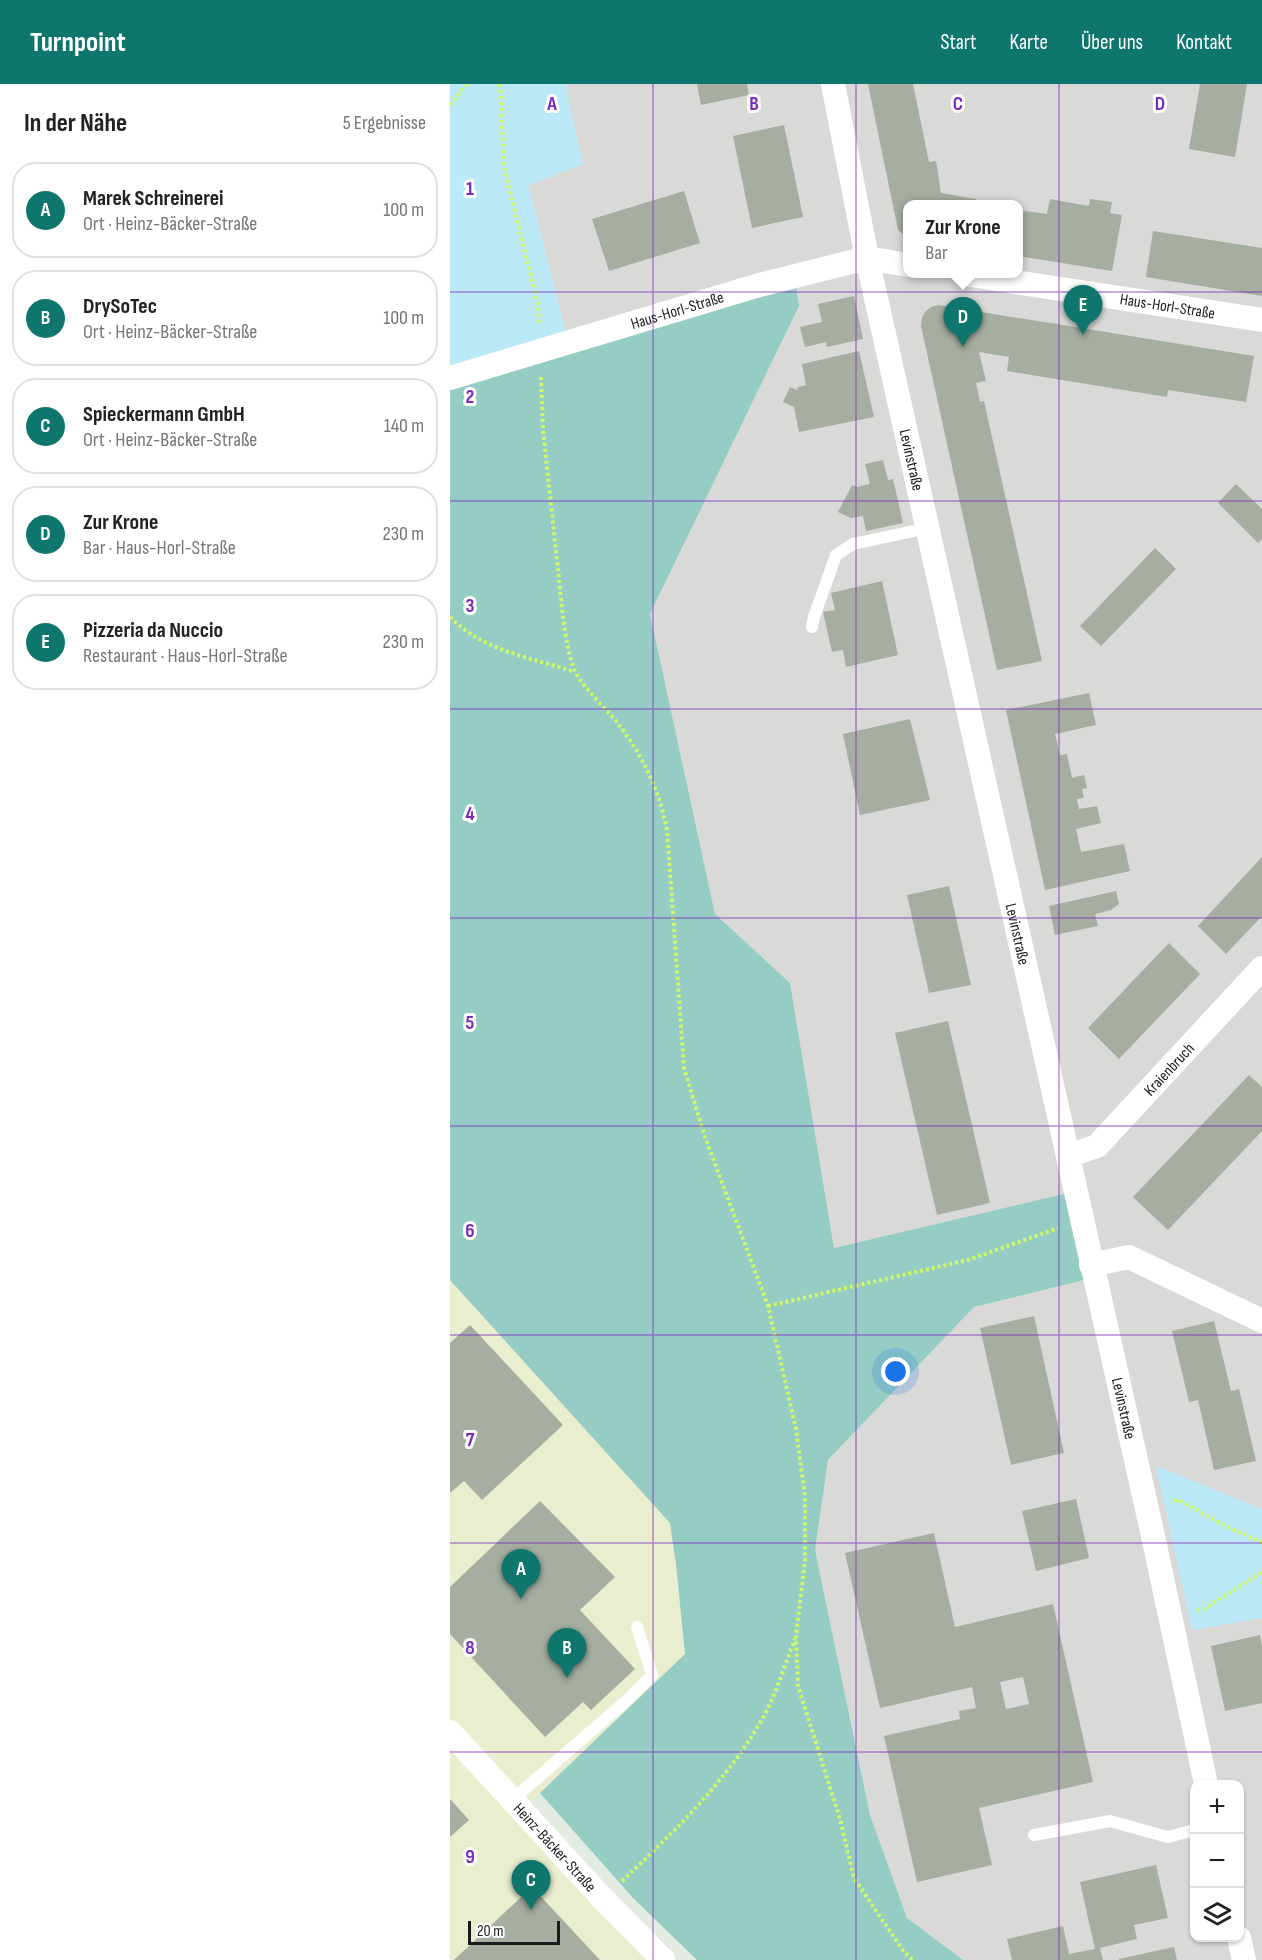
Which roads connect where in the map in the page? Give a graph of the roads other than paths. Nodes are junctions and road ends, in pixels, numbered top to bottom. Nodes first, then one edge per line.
1 (832, 84) edge
2 (867, 258) junction
3 (903, 264) edge
4 (996, 278) edge
5 (1262, 320) edge
6 (450, 378) edge
7 (928, 528) junction
8 (812, 627) dead end
9 (1262, 968) edge
10 (1068, 1156) junction
11 (1091, 1265) junction
12 (1262, 1321) edge
13 (637, 1627) dead end
14 (450, 1732) edge
15 (1205, 1780) edge
16 (512, 1800) junction
17 (1190, 1831) edge
18 (1034, 1835) dead end
19 (1240, 1942) edge
20 (663, 1960) edge
21 (1244, 1960) edge

1 - 2 street, Levinstraße
2 - 3 street, Haus-Horl-Straße
2 - 6 street, Haus-Horl-Straße
2 - 7 street, Levinstraße
4 - 5 street, Haus-Horl-Straße
7 - 8 lane
7 - 10 street, Levinstraße
9 - 10 street, Kraienbruch
10 - 11 street, Levinstraße
11 - 12 street
11 - 15 street, Levinstraße
13 - 16 lane
14 - 16 street, Heinz-Bäcker-Straße
16 - 20 street, Heinz-Bäcker-Straße
17 - 18 lane
19 - 21 street

